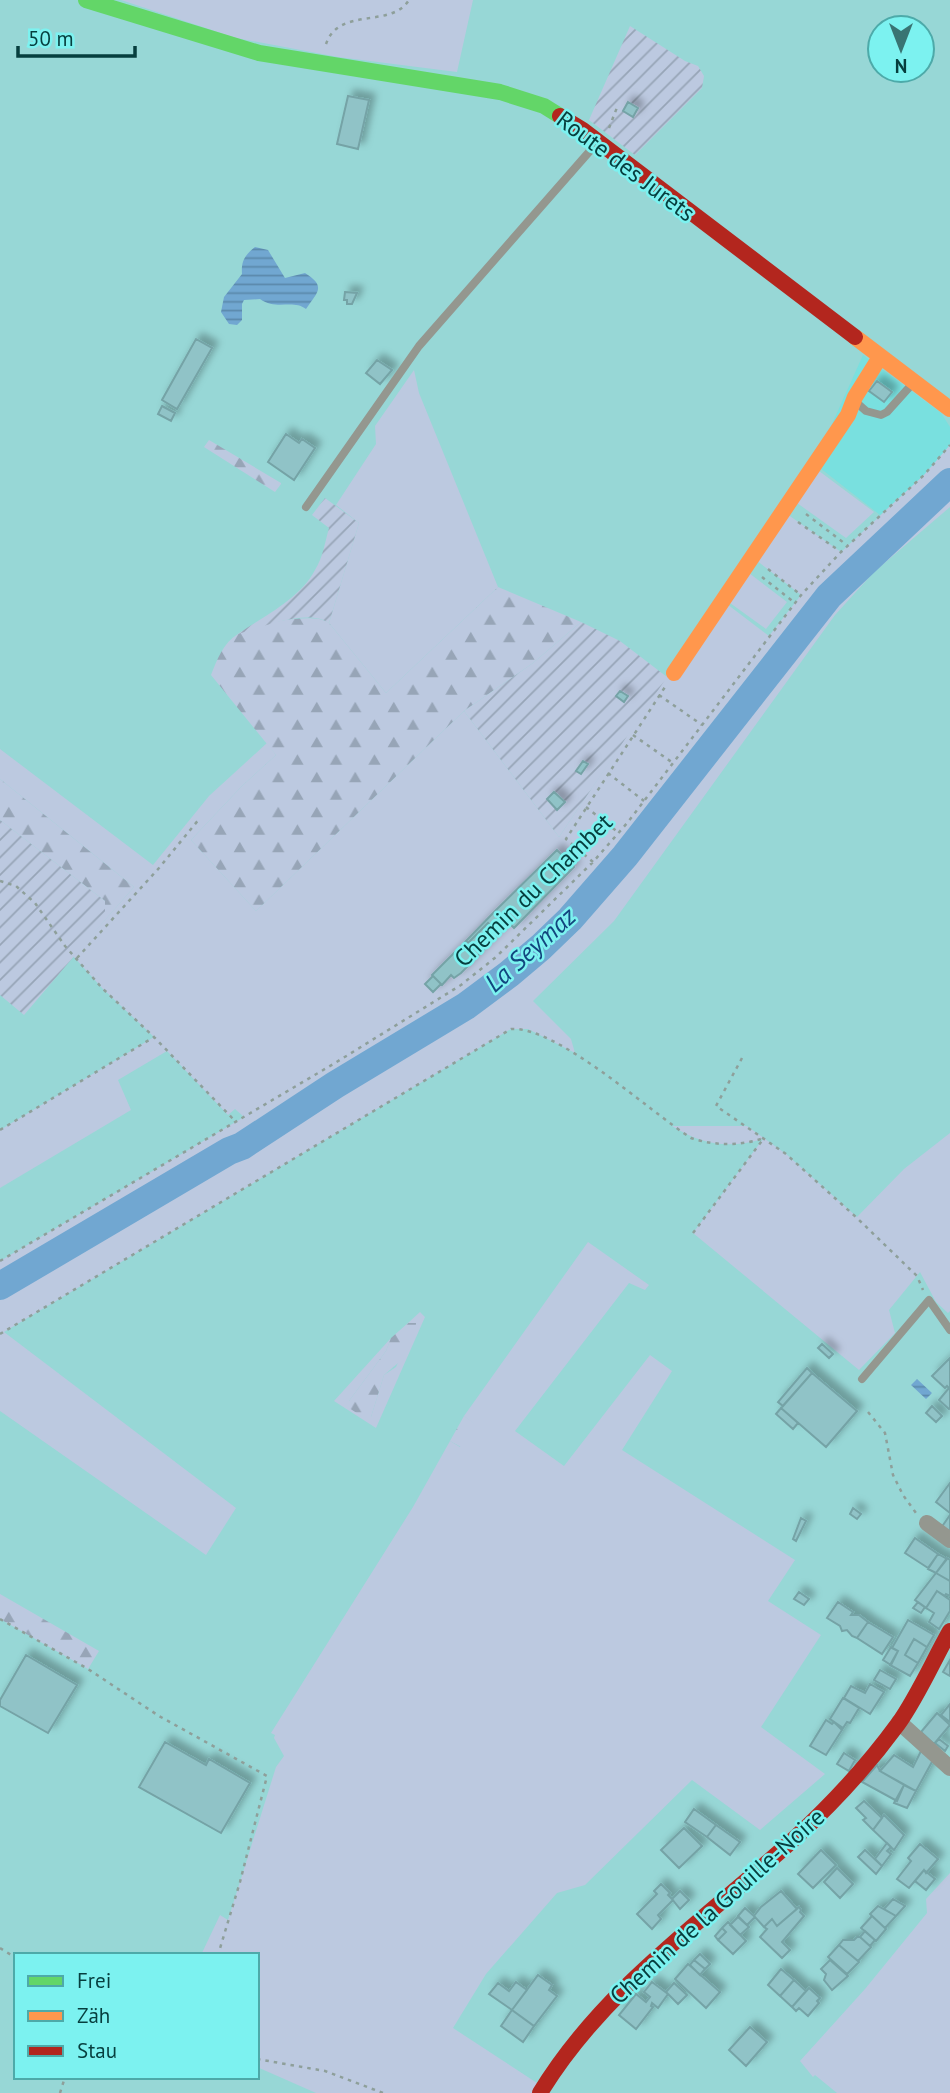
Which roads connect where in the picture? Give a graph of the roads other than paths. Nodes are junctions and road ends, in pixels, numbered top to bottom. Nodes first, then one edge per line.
1 (86, 0) edge
2 (598, 142) junction
3 (880, 357) junction
4 (914, 382) junction
5 (855, 397) junction
6 (948, 406) edge
7 (306, 508) dead end
8 (674, 673) road end
9 (950, 1330) edge
10 (862, 1379) dead end
11 (927, 1523) road end
12 (950, 1540) edge
13 (950, 1631) edge
14 (899, 1722) junction
15 (950, 1768) edge
16 (540, 2093) edge

1 - 2 street, Route des Jurets
2 - 3 street, Route des Jurets
2 - 7 lane
3 - 4 street, Route des Jurets
3 - 5 street
4 - 5 lane
4 - 6 street, Route des Jurets
5 - 8 street
9 - 10 lane
11 - 12 street
13 - 14 street, Chemin de la Gouille-Noire
14 - 15 street
14 - 16 street, Chemin de la Gouille-Noire

